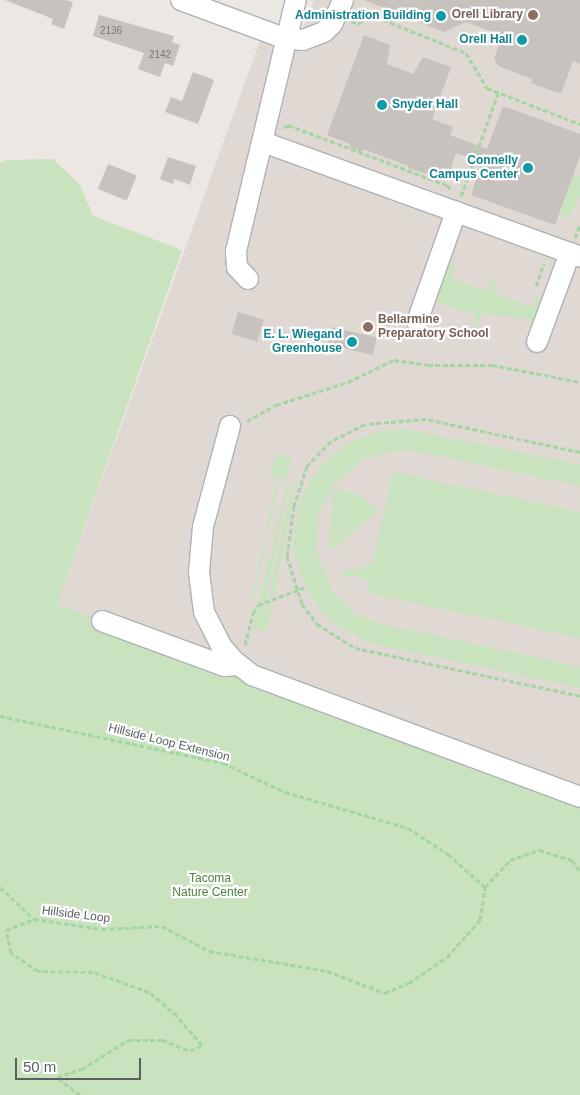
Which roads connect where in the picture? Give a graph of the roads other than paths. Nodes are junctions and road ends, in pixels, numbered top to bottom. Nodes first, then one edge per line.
1 (181, 0) edge
2 (296, 0) edge
3 (340, 8) edge
4 (284, 38) junction
5 (262, 142) junction
6 (456, 212) junction
7 (575, 255) edge
8 (248, 279) dead end
9 (417, 322) dead end
10 (537, 342) dead end
11 (228, 431) road end
12 (102, 621) dead end
13 (239, 665) junction
14 (580, 797) edge

1 - 4 street
2 - 4 street
3 - 4 street
4 - 5 street
5 - 6 street
5 - 8 street
6 - 7 street
6 - 9 street
7 - 10 street
11 - 13 street
12 - 13 street
13 - 14 street

